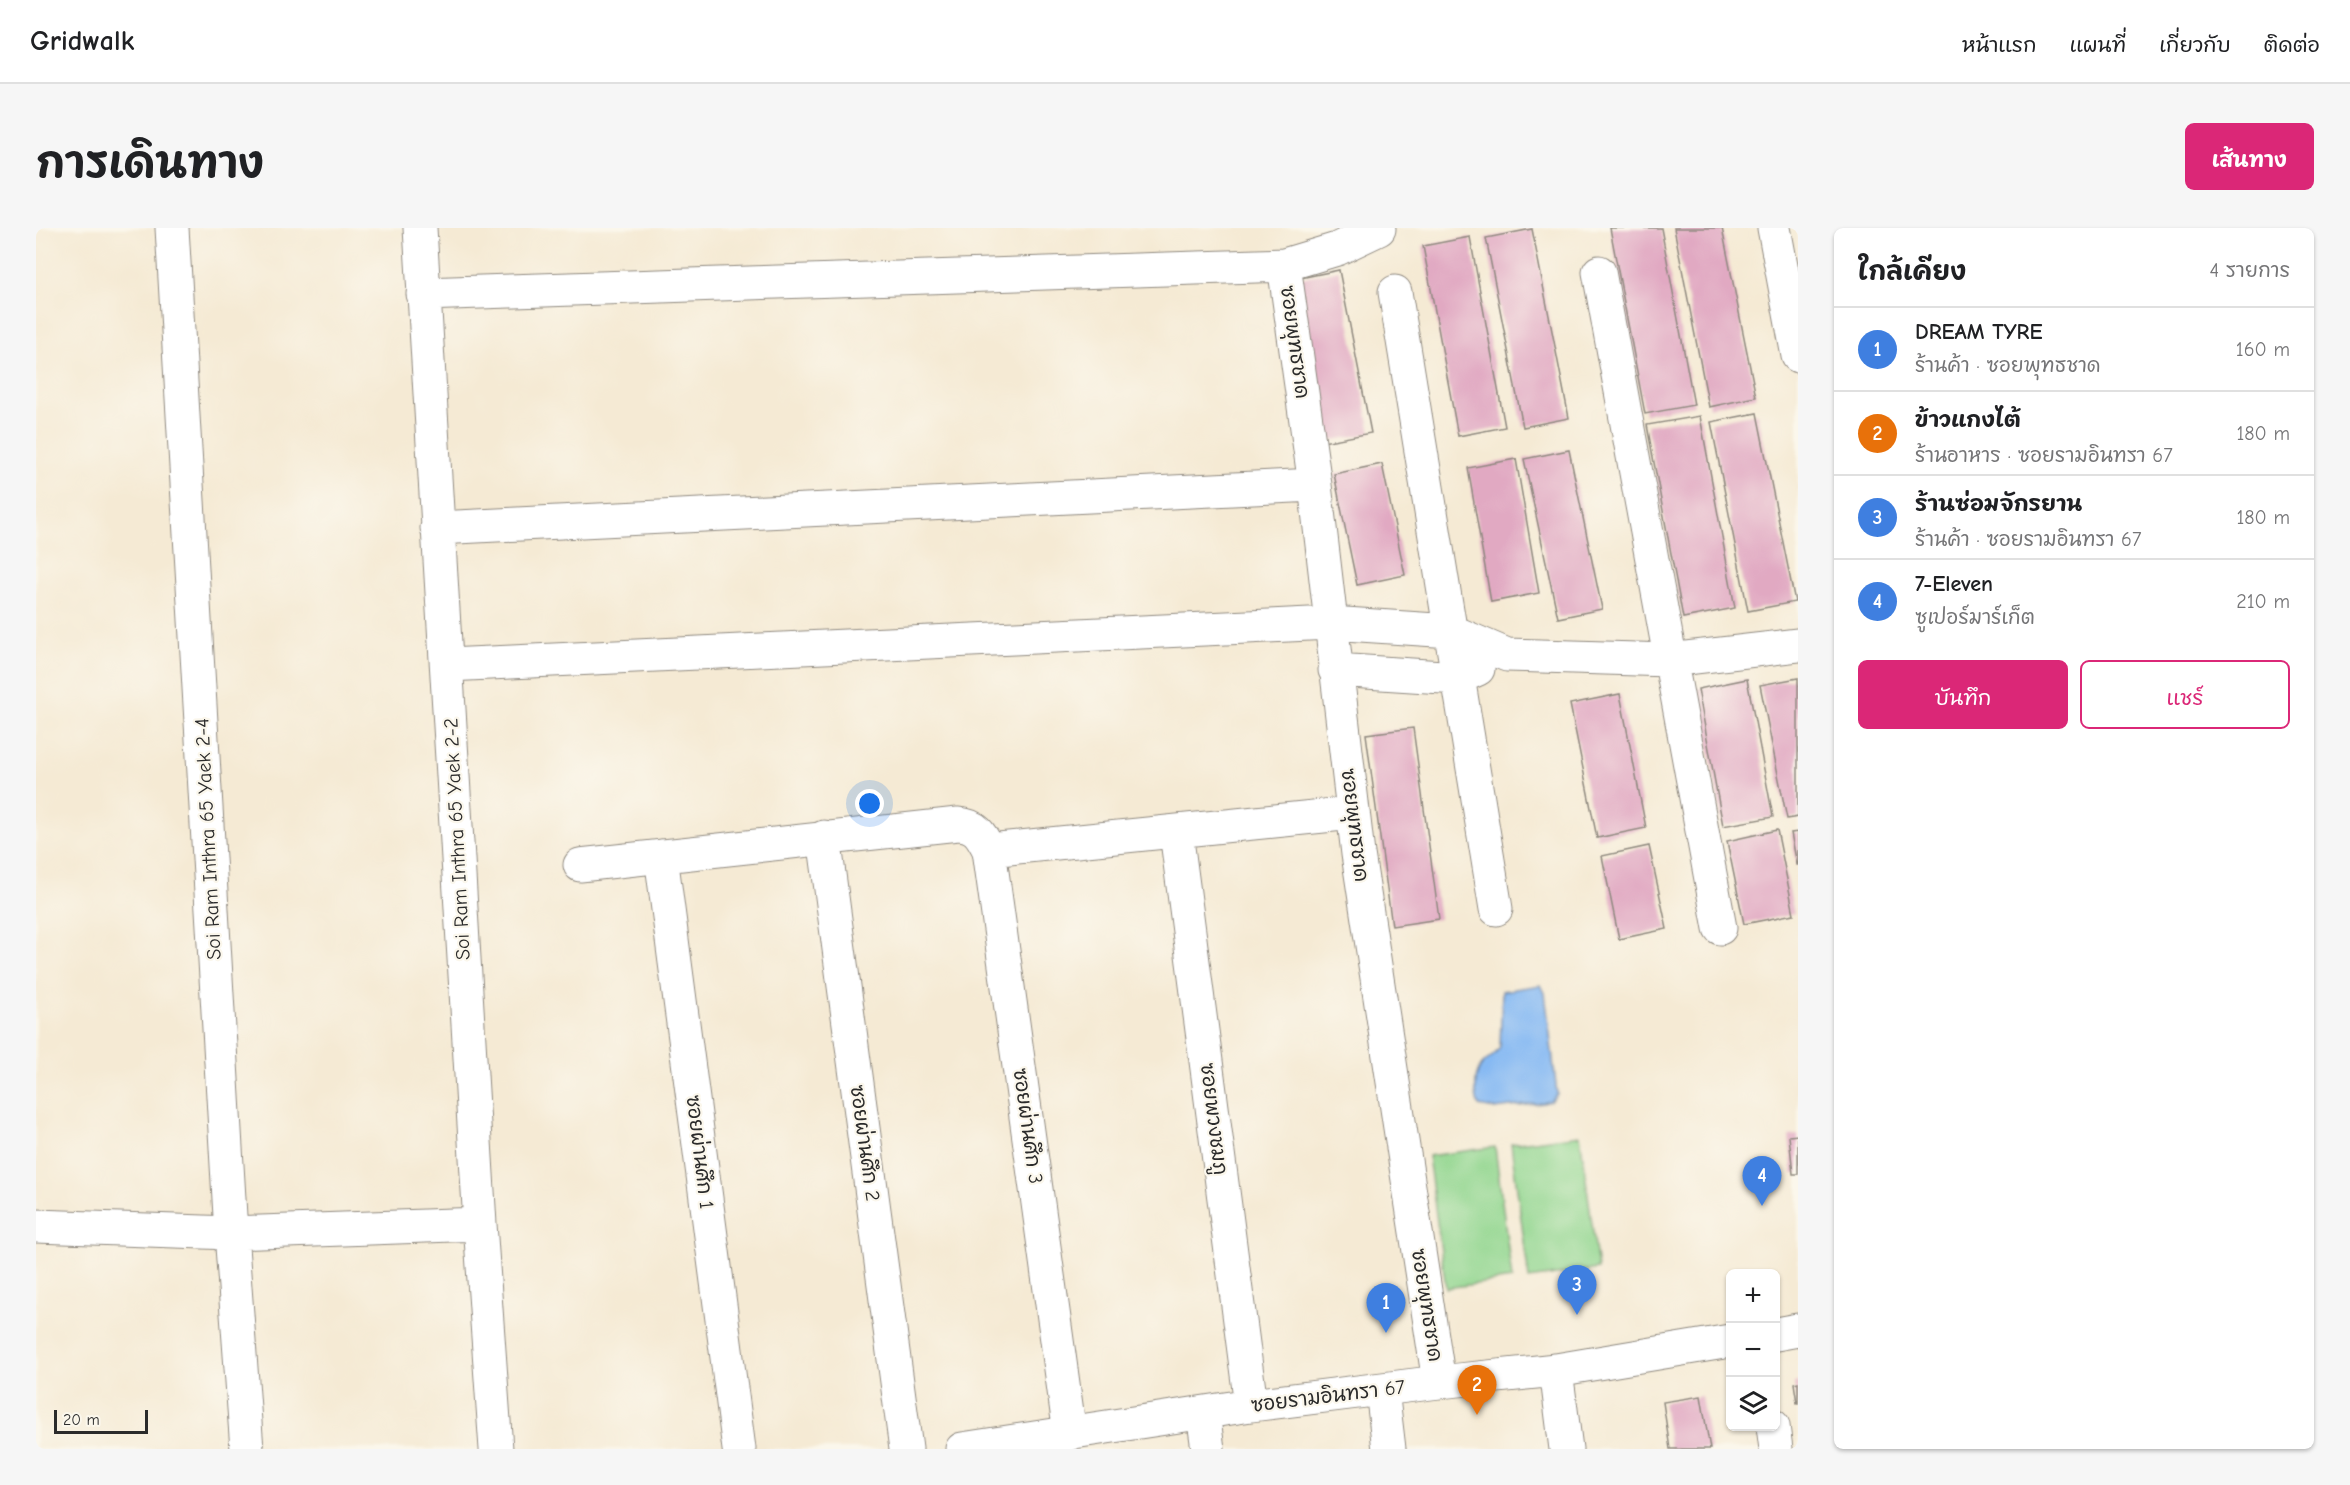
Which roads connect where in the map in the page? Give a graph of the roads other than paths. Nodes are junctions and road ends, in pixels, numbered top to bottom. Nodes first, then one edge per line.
1 (172, 228) edge
2 (420, 228) edge
3 (1380, 228) edge
4 (1774, 228) edge
5 (1284, 266) junction
6 (1599, 272) dead end
7 (1395, 292) dead end
8 (423, 294) junction
9 (1798, 356) edge
10 (1315, 485) junction
11 (437, 528) junction
12 (1330, 623) junction
13 (1451, 631) junction
14 (1798, 645) edge
15 (1507, 655) junction
16 (1669, 660) junction
17 (447, 665) junction
18 (1335, 670) junction
19 (1458, 678) junction
20 (1353, 813) junction
21 (1176, 832) junction
22 (824, 837) junction
23 (980, 837) junction
24 (661, 856) junction
25 (580, 865) dead end
26 (1496, 909) dead end
27 (1720, 928) dead end
28 (480, 1224) junction
29 (36, 1226) edge
30 (231, 1233) junction
31 (1798, 1330) edge
32 (1780, 1333) edge
33 (1726, 1342) edge
34 (1556, 1370) junction
35 (1439, 1382) junction
36 (1382, 1390) junction
37 (1251, 1405) junction
38 (1203, 1413) junction
39 (1774, 1431) edge
40 (1070, 1434) junction
41 (1029, 1445) edge
42 (247, 1449) edge
43 (496, 1449) edge
44 (739, 1449) edge
45 (906, 1449) edge
46 (962, 1449) edge
47 (1208, 1449) edge
48 (1389, 1449) edge
49 (1566, 1449) edge
50 (1776, 1449) edge

1 - 30 street, Soi Ram Inthra 65 Yaek 2-4
2 - 8 street, Soi Ram Inthra 65 Yaek 2-2
3 - 5 street
4 - 9 street
5 - 8 street
5 - 10 street, ซอยพุทธชาด
6 - 16 street
7 - 13 street
8 - 11 street, Soi Ram Inthra 65 Yaek 2-2
10 - 11 street
10 - 12 street, ซอยพุทธชาด
11 - 17 street, Soi Ram Inthra 65 Yaek 2-2
12 - 13 street
12 - 17 street
12 - 18 street, ซอยพุทธชาด
13 - 15 street
13 - 19 street
14 - 16 street
15 - 16 street
15 - 19 street
16 - 27 street
17 - 28 street, Soi Ram Inthra 65 Yaek 2-2
18 - 19 street
18 - 20 street, ซอยพุทธชาด
19 - 26 street
20 - 21 street
20 - 35 street, ซอยพุทธชาด
21 - 23 street
21 - 37 street, ซอยพวงชมภู
22 - 23 street
22 - 24 street
22 - 45 street, ซอยผ่านศึก 2
23 - 40 street, ซอยผ่านศึก 3
24 - 25 street
24 - 44 street, ซอยผ่านศึก 1
28 - 30 street
28 - 43 street, Soi Ram Inthra 65 Yaek 2-2
29 - 30 street
30 - 42 street, Soi Ram Inthra 65 Yaek 2-4
31 - 32 street
33 - 34 street, ซอยรามอินทรา 67
34 - 35 street, ซอยรามอินทรา 67
34 - 49 street
35 - 36 street, ซอยรามอินทรา 67
36 - 37 street, ซอยรามอินทรา 67
36 - 48 street
37 - 38 street, ซอยรามอินทรา 67
38 - 40 street, ซอยรามอินทรา 67
38 - 47 street
39 - 50 street
40 - 41 street, ซอยรามอินทรา 67
41 - 46 street, ซอยรามอินทรา 67

